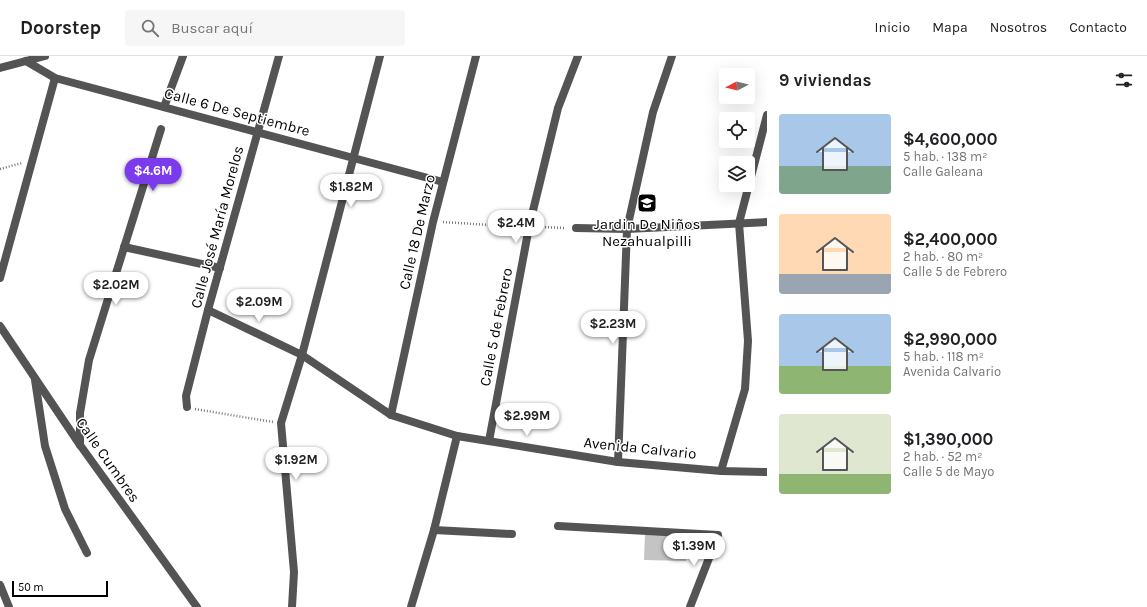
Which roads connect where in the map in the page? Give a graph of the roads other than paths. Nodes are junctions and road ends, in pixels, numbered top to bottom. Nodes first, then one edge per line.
1 (45, 56) edge
2 (183, 56) edge
3 (279, 56) edge
4 (380, 56) edge
5 (476, 56) edge
6 (578, 56) edge
7 (672, 56) edge
8 (26, 61) junction
9 (0, 68) edge
10 (55, 78) junction
11 (164, 107) junction
12 (767, 115) edge
13 (161, 129) dead end
14 (258, 131) junction
15 (354, 158) junction
16 (443, 182) junction
17 (767, 222) edge
18 (739, 223) junction
19 (576, 228) road end
20 (627, 229) junction
21 (124, 248) junction
22 (220, 268) junction
23 (0, 278) edge
24 (208, 310) junction
25 (0, 326) edge
26 (302, 355) junction
27 (35, 378) junction
28 (187, 407) road end
29 (391, 415) junction
30 (458, 436) junction
31 (489, 442) junction
32 (80, 445) junction
33 (618, 462) junction
34 (720, 470) junction
35 (767, 472) edge
36 (558, 526) dead end
37 (434, 530) junction
38 (512, 534) dead end
39 (88, 553) dead end
40 (0, 585) edge
41 (9, 607) edge
42 (197, 607) edge
43 (292, 607) edge
44 (411, 607) edge
45 (690, 607) edge

1 - 8 street
2 - 11 street
3 - 14 street, Calle José María Morelos
4 - 15 street
5 - 16 street, Calle 18 De Marzo
6 - 31 street, Calle 5 de Febrero
7 - 20 street
8 - 9 street
8 - 10 street, Calle 6 De Septiembre
10 - 11 street, Calle 6 De Septiembre
10 - 23 street
11 - 14 street, Calle 6 De Septiembre
12 - 18 street
13 - 21 street
14 - 15 street, Calle 6 De Septiembre
14 - 22 street, Calle José María Morelos
15 - 16 street, Calle 6 De Septiembre
15 - 26 street
16 - 29 street, Calle 18 De Marzo
17 - 18 street
18 - 20 street
18 - 34 street
19 - 20 street
20 - 33 street
21 - 22 street
21 - 32 street
22 - 24 street, Calle José María Morelos
24 - 26 street, Avenida Calvario
24 - 28 street, Calle José María Morelos
25 - 27 street, Calle Cumbres
26 - 29 street, Avenida Calvario
26 - 43 street
27 - 32 street, Calle Cumbres
27 - 39 street
29 - 30 street, Avenida Calvario
30 - 31 street, Avenida Calvario
30 - 37 street
31 - 33 street, Avenida Calvario
32 - 42 street, Calle Cumbres
33 - 34 street, Avenida Calvario
34 - 35 street, Avenida Calvario
36 - 45 street
37 - 38 street
37 - 44 street
40 - 41 street

